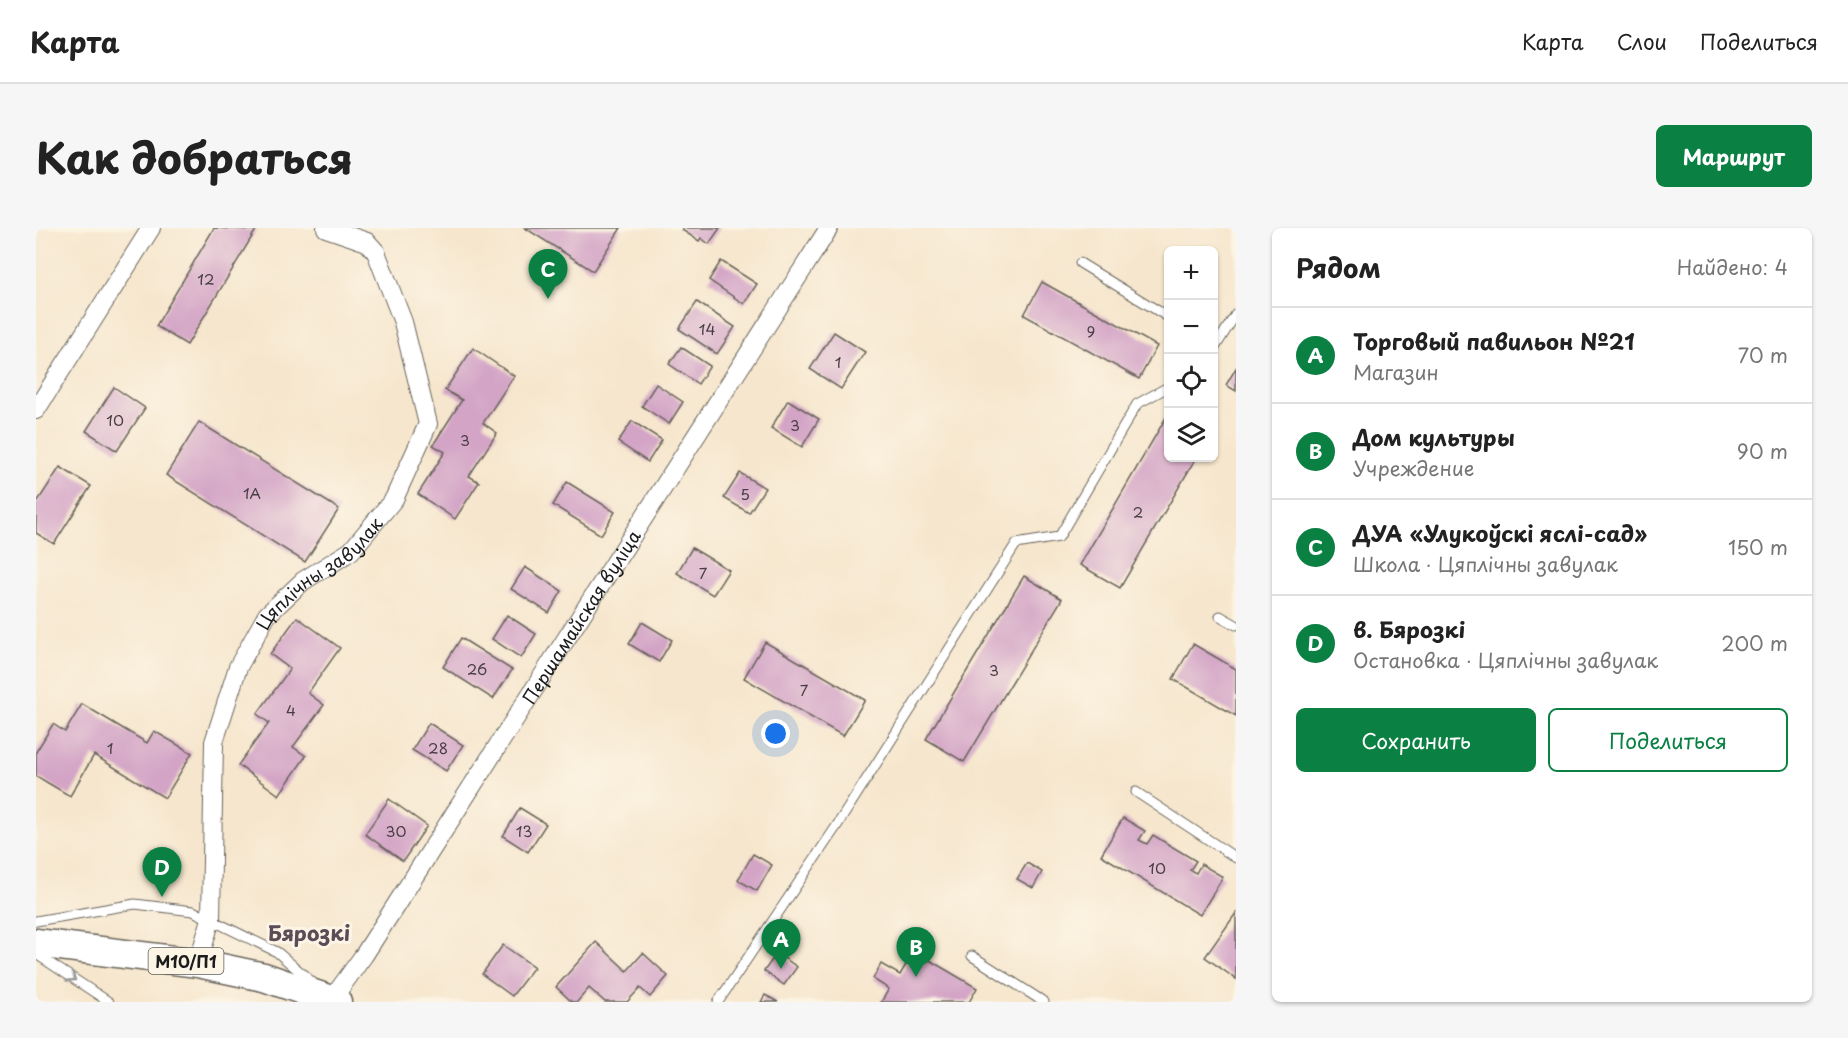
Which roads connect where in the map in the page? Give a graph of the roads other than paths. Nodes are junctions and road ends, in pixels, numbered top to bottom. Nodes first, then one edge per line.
1 (150, 228) edge
2 (326, 228) edge
3 (829, 228) edge
4 (1080, 263) dead end
5 (1236, 314) edge
6 (1164, 315) edge
7 (1218, 343) edge
8 (1164, 389) edge
9 (36, 410) edge
10 (1220, 616) dead end
11 (1236, 625) edge
12 (1136, 792) dead end
13 (1236, 858) edge
14 (211, 919) junction
15 (36, 921) edge
16 (36, 943) edge
17 (36, 954) edge
18 (972, 956) dead end
19 (198, 963) junction
20 (334, 1001) edge
21 (109, 1002) edge
22 (718, 1002) edge
23 (1044, 1002) edge

1 - 9 street
2 - 14 street, Цяплічны завулак
3 - 20 street, Першамайская вуліца
4 - 6 lane
5 - 7 lane
8 - 22 lane
10 - 11 lane
12 - 13 lane
14 - 15 lane
14 - 19 street, Цяплічны завулак
14 - 20 lane
16 - 19 main road, М10/П1
17 -> 21 lane
18 - 23 lane
19 - 20 main road, М10/П1

